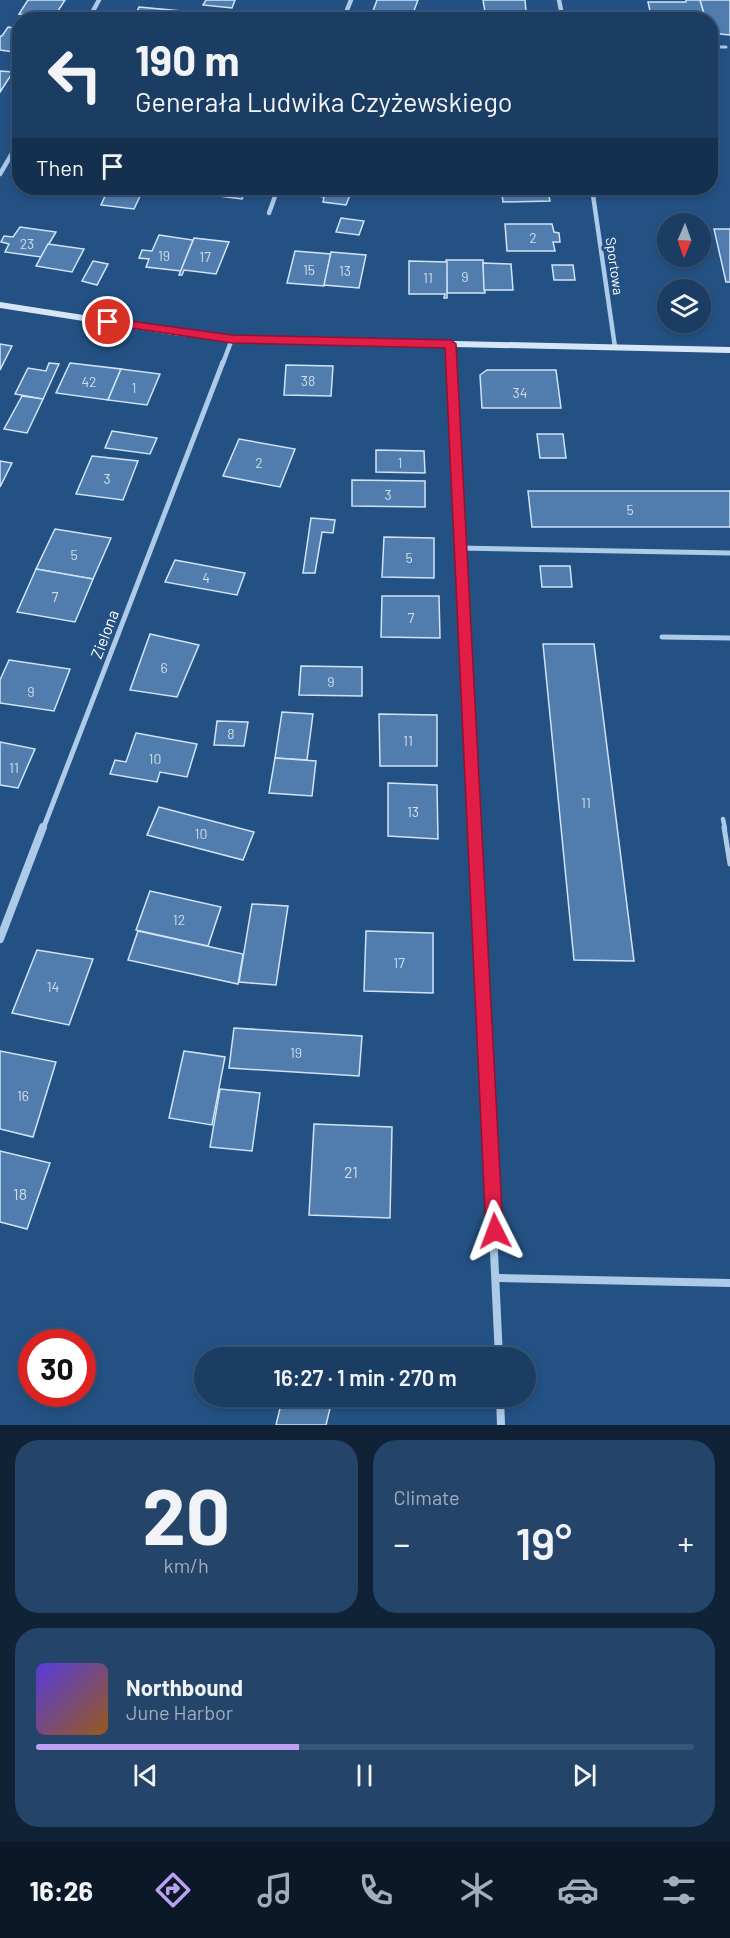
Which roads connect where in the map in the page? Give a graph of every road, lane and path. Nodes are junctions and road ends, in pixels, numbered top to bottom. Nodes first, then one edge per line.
1 (718, 47) edge
2 (726, 47) dead end
3 (12, 154) edge
4 (0, 174) edge
5 (275, 195) edge
6 (593, 195) edge
7 (269, 213) dead end
8 (0, 305) edge
9 (232, 339) junction
10 (451, 344) junction
11 (615, 347) junction
12 (730, 350) edge
13 (459, 548) junction
14 (730, 553) edge
15 (663, 637) dead end
16 (730, 638) edge
17 (723, 819) dead end
18 (730, 864) edge
19 (0, 939) edge
20 (497, 1278) junction
21 (730, 1283) edge
22 (499, 1347) edge
23 (500, 1407) edge
24 (501, 1425) edge

1 - 2 lane
3 - 4 street
5 - 7 street
6 - 11 street, Sportowa
8 - 9 street
9 - 10 street
9 - 19 street, Zielona
10 - 11 street
10 - 13 street
11 - 12 street
13 - 14 street
13 - 20 street
15 - 16 street
17 - 18 lane
20 - 21 street
20 - 22 street
23 - 24 street

